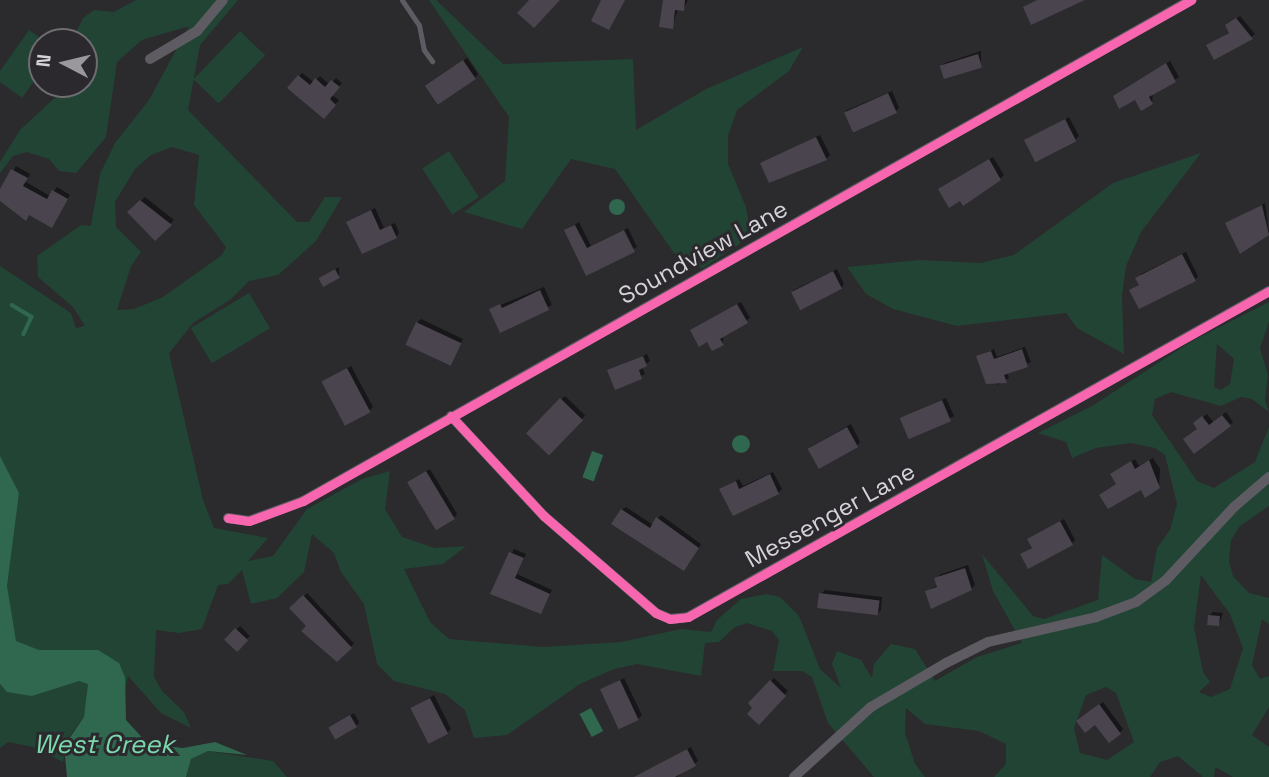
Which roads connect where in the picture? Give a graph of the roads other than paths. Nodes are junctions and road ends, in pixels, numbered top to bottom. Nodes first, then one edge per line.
1 (223, 0) edge
2 (402, 0) edge
3 (1191, 0) edge
4 (150, 59) dead end
5 (432, 61) dead end
6 (1269, 291) edge
7 (451, 416) junction
8 (1269, 477) edge
9 (228, 518) dead end
10 (794, 777) edge

1 - 4 street
2 - 5 lane
3 - 7 street, Soundview Lane
6 - 7 street, Messenger Lane
7 - 9 street, Soundview Lane
8 - 10 street

